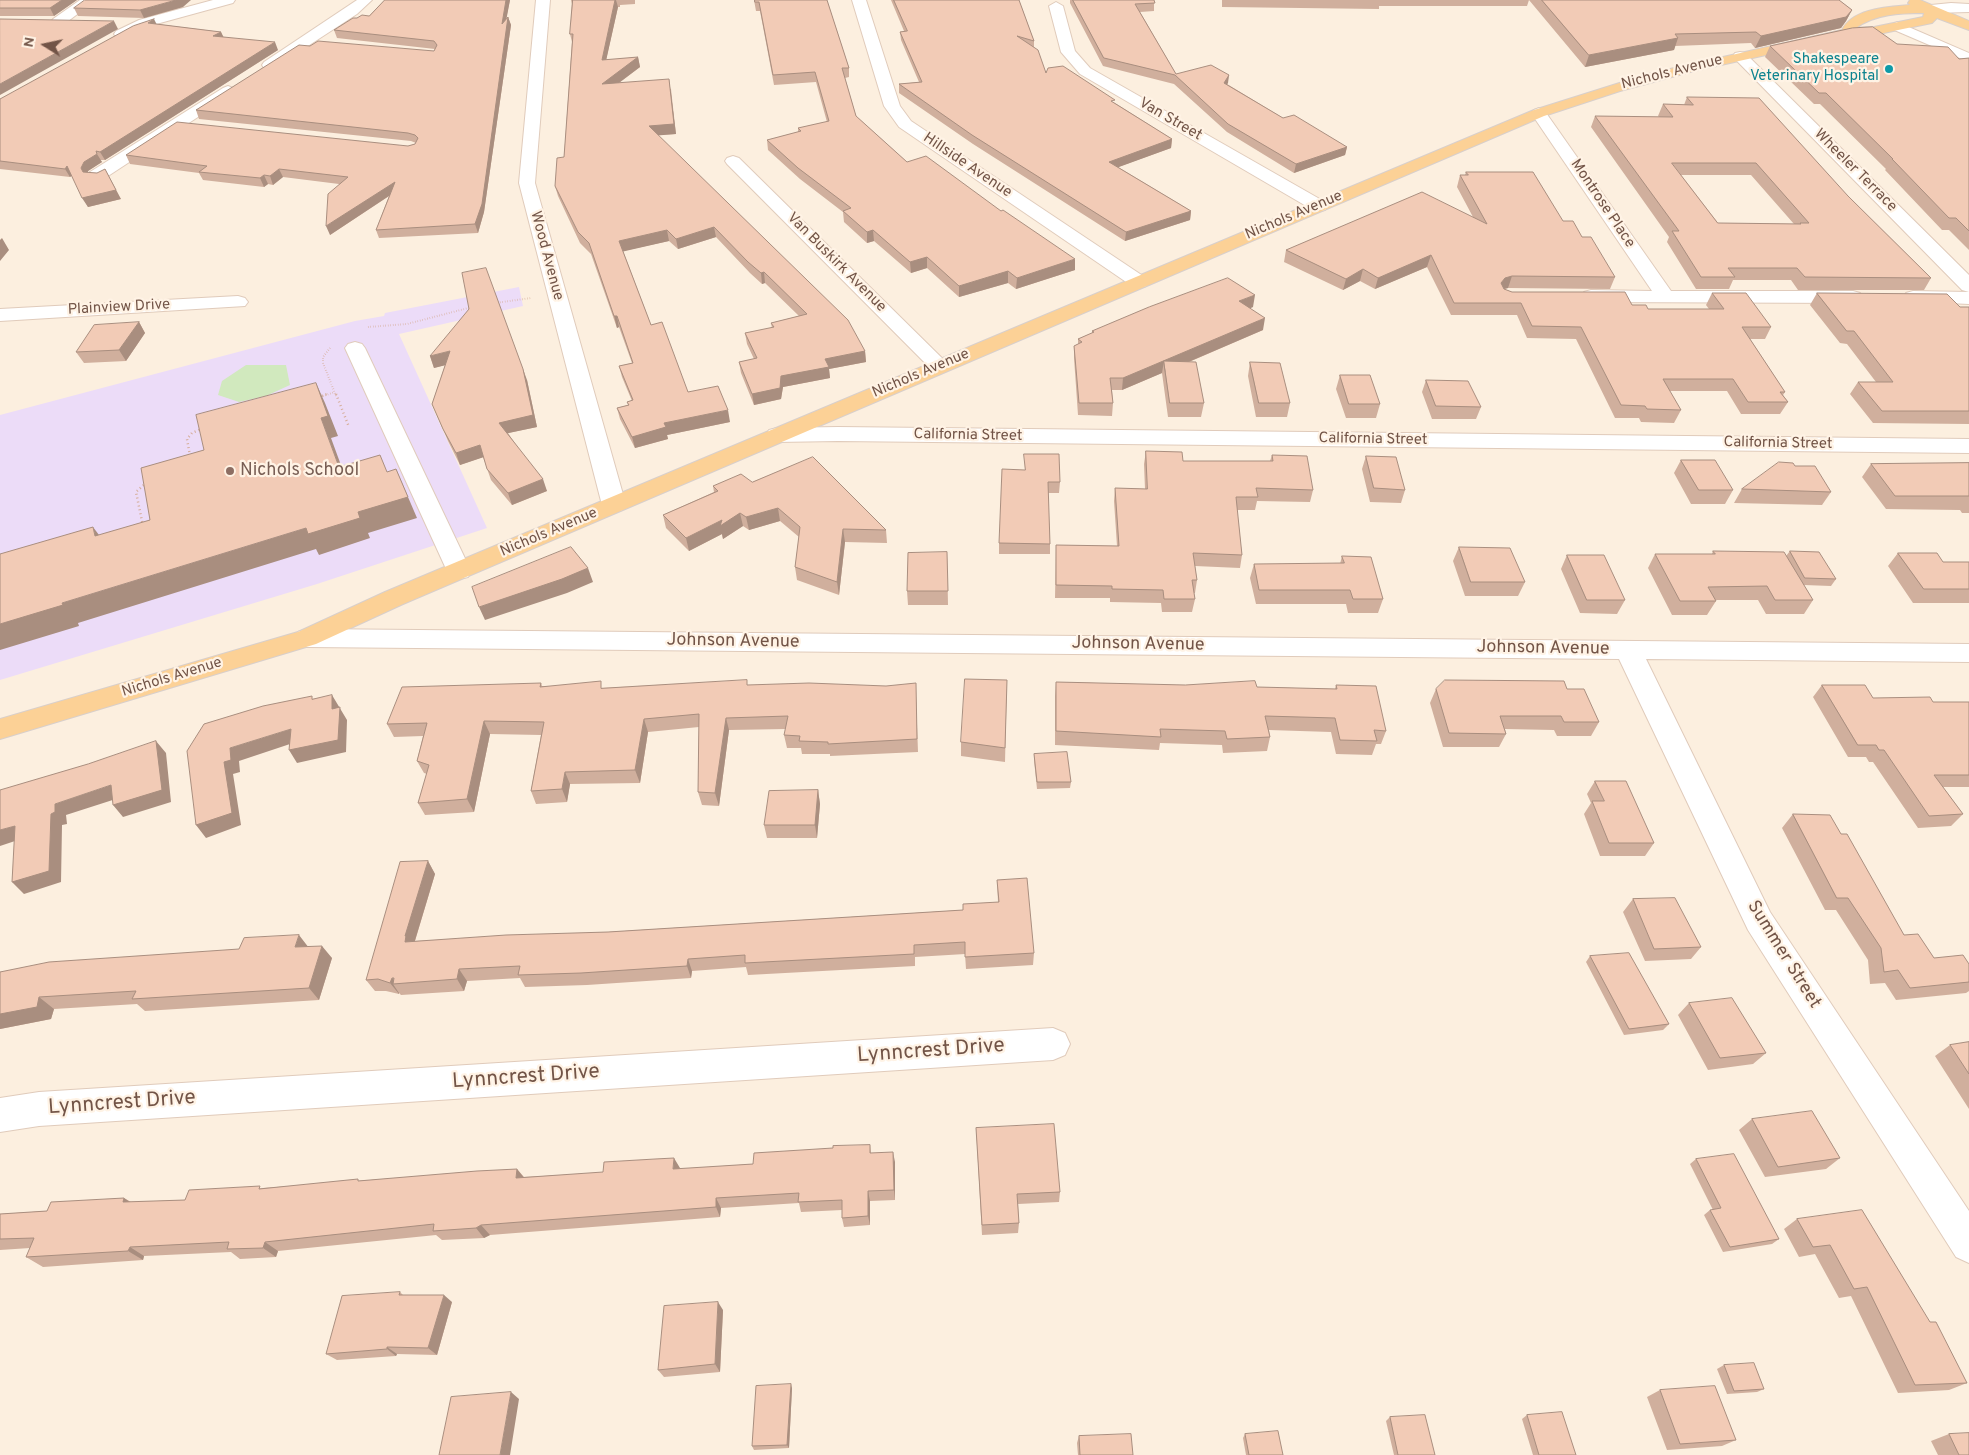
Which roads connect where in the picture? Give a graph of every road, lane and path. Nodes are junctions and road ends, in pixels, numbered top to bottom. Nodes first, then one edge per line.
1 (89, 0) edge
2 (228, 0) edge
3 (364, 0) edge
4 (543, 0) edge
5 (859, 0) edge
6 (1909, 0) edge
7 (1056, 6) dead end
8 (1969, 8) edge
9 (1931, 9) junction
10 (84, 22) edge
11 (111, 23) edge
12 (144, 23) junction
13 (1897, 26) junction
14 (1969, 26) edge
15 (1847, 33) junction
16 (306, 41) junction
17 (107, 42) edge
18 (325, 43) edge
19 (1740, 56) junction
20 (1969, 58) edge
21 (258, 72) edge
22 (242, 82) edge
23 (1539, 112) junction
24 (178, 123) junction
25 (208, 126) edge
26 (733, 161) dead end
27 (96, 176) edge
28 (1319, 206) junction
29 (1139, 282) junction
30 (1969, 286) edge
31 (540, 296) dead end
32 (1577, 296) edge
33 (1664, 296) junction
34 (1871, 297) edge
35 (1890, 297) edge
36 (1969, 298) edge
37 (238, 302) dead end
38 (489, 304) edge
39 (475, 307) edge
40 (0, 315) edge
41 (350, 340) junction
42 (939, 366) junction
43 (335, 392) junction
44 (317, 397) edge
45 (208, 427) edge
46 (349, 427) dead end
47 (777, 436) junction
48 (1969, 446) edge
49 (191, 460) edge
50 (153, 480) edge
51 (614, 506) junction
52 (144, 532) edge
53 (459, 572) junction
54 (307, 638) junction
55 (1628, 650) junction
56 (1969, 653) edge
57 (0, 729) edge
58 (1053, 1044) dead end
59 (0, 1114) edge
60 (1969, 1244) edge

1 - 10 street
2 - 12 street
3 - 16 street
4 - 51 street, Wood Avenue
5 - 29 street, Hillside Avenue
6 - 9 main road
7 - 28 street, Van Street
8 - 9 street
9 - 13 main road, Nichols Avenue
9 - 14 main road
9 - 15 main road, Nichols Avenue
11 - 12 street
12 - 17 street
13 - 15 main road, Nichols Avenue
13 - 20 street
15 - 19 main road, Nichols Avenue
16 - 18 street
16 - 21 street
19 - 23 main road, Nichols Avenue
19 - 30 street, Wheeler Terrace
22 - 24 street
23 - 28 main road, Nichols Avenue
23 - 33 street, Montrose Place
24 - 25 street
24 - 27 street
26 - 42 street, Van Buskirk Avenue
28 - 29 main road, Nichols Avenue
29 - 42 main road, Nichols Avenue
31 - 38 path
32 - 33 street
33 - 34 street
35 - 36 street
37 - 40 street, Plainview Drive
39 - 41 path
41 - 43 path
41 - 53 street
42 - 47 main road, Nichols Avenue
43 - 44 path
43 - 46 path
45 - 49 path
47 - 48 street, California Street
47 - 51 main road, Nichols Avenue
50 - 52 path
51 - 53 main road, Nichols Avenue
53 - 54 main road, Nichols Avenue
54 - 55 street, Johnson Avenue
54 - 57 main road, Nichols Avenue
55 - 56 street, Johnson Avenue
55 - 60 street, Summer Street
58 - 59 street, Lynncrest Drive

